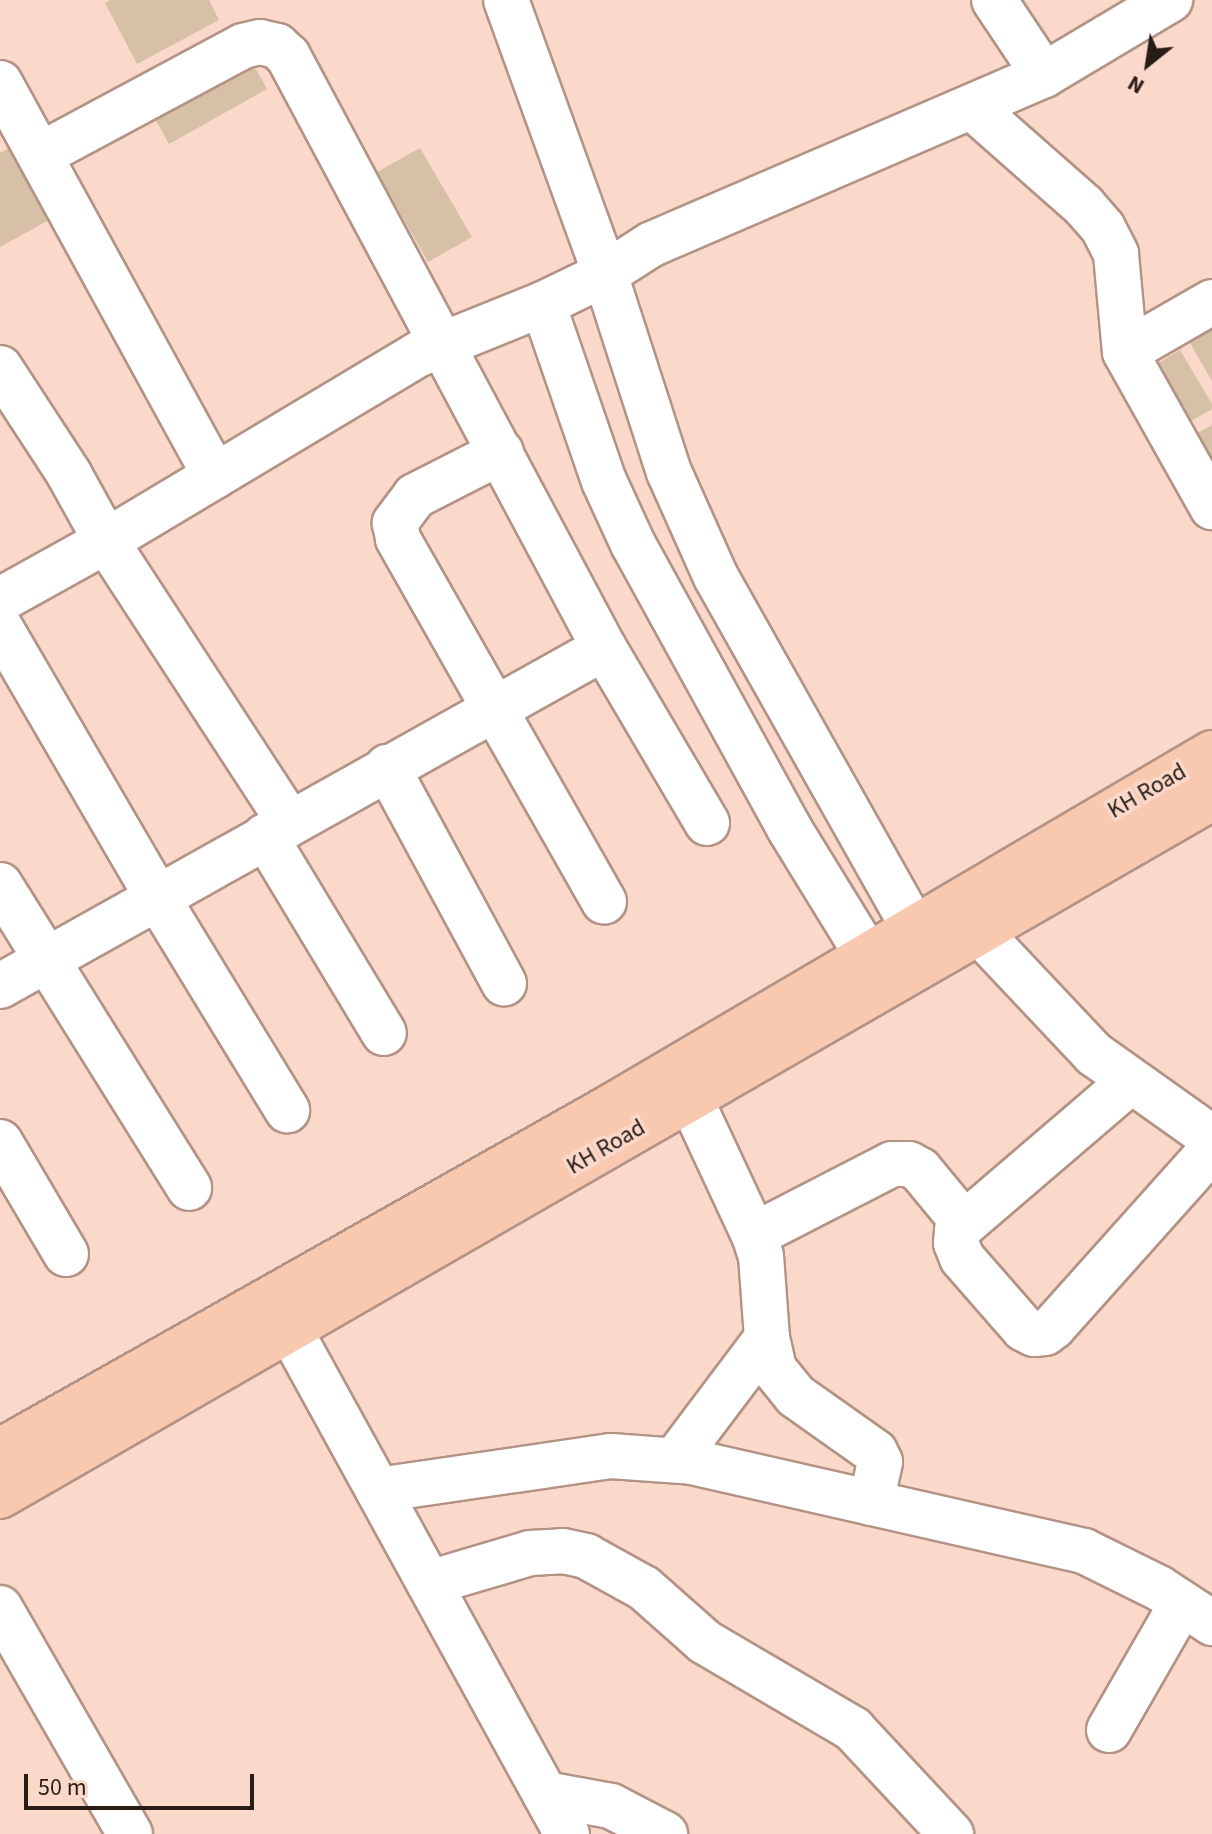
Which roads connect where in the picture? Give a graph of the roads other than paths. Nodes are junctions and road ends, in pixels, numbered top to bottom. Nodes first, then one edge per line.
1 (506, 0) edge
2 (994, 0) edge
3 (1170, 0) edge
4 (1044, 75) junction
5 (0, 83) edge
6 (973, 108) junction
7 (40, 155) junction
8 (605, 274) junction
9 (1212, 302) edge
10 (543, 304) junction
11 (442, 344) junction
12 (1125, 352) junction
13 (0, 368) edge
14 (501, 452) junction
15 (215, 476) junction
16 (1212, 507) edge
17 (106, 541) junction
18 (0, 600) edge
19 (0, 627) edge
20 (604, 648) junction
21 (496, 706) junction
22 (1212, 753) edge
23 (387, 767) junction
24 (1212, 798) edge
25 (707, 823) dead end
26 (277, 829) junction
27 (0, 885) edge
28 (157, 897) junction
29 (604, 901) dead end
30 (979, 932) junction
31 (922, 943) junction
32 (867, 955) junction
33 (47, 959) junction
34 (504, 983) dead end
35 (0, 986) edge
36 (384, 1033) dead end
37 (1131, 1081) junction
38 (690, 1098) junction
39 (287, 1110) dead end
40 (1212, 1138) edge
41 (0, 1142) edge
42 (1212, 1149) edge
43 (189, 1188) dead end
44 (963, 1222) junction
45 (754, 1235) junction
46 (66, 1254) dead end
47 (290, 1330) junction
48 (767, 1338) junction
49 (0, 1451) edge
50 (675, 1460) junction
51 (378, 1490) junction
52 (0, 1496) edge
53 (871, 1503) junction
54 (429, 1583) junction
55 (0, 1608) edge
56 (1197, 1613) edge
57 (1109, 1730) dead end
58 (545, 1794) junction
59 (130, 1834) edge
60 (567, 1834) edge
61 (665, 1834) edge
62 (951, 1834) edge

1 - 8 street
2 - 4 street
3 - 4 street
4 - 6 street
5 - 7 street
6 - 8 street
6 - 12 street
7 - 11 street
7 - 15 street
8 - 10 street
8 - 31 street
9 - 12 street
10 - 11 street
10 - 32 street
11 - 14 street
11 - 15 street
12 - 16 street
13 - 17 street
14 - 20 street
14 - 21 street
15 - 17 street
17 - 18 street
17 - 26 street
19 - 28 street
20 - 21 street
20 - 25 street
21 - 23 street
21 - 29 street
22 - 31 main road, KH Road
23 - 26 street
23 - 34 street
24 - 30 main road, KH Road
26 - 28 street
26 - 36 street
27 - 33 street
28 - 33 street
28 - 39 street
30 - 31 main road, KH Road
30 - 37 street
31 - 32 main road, KH Road
31 - 38 main road, KH Road
32 - 49 main road, KH Road
33 - 35 street
33 - 43 street
37 - 40 street
37 - 44 street
38 - 45 street
38 - 47 main road, KH Road
41 - 46 street
42 - 44 street
44 - 45 street
45 - 48 street
47 - 51 street
47 - 52 main road, KH Road
48 - 50 street
48 - 53 street
50 - 51 street
50 - 53 street
51 - 54 street
53 - 56 street
54 - 58 street
54 - 62 street
55 - 59 street
56 - 57 street
58 - 60 street
58 - 61 street

